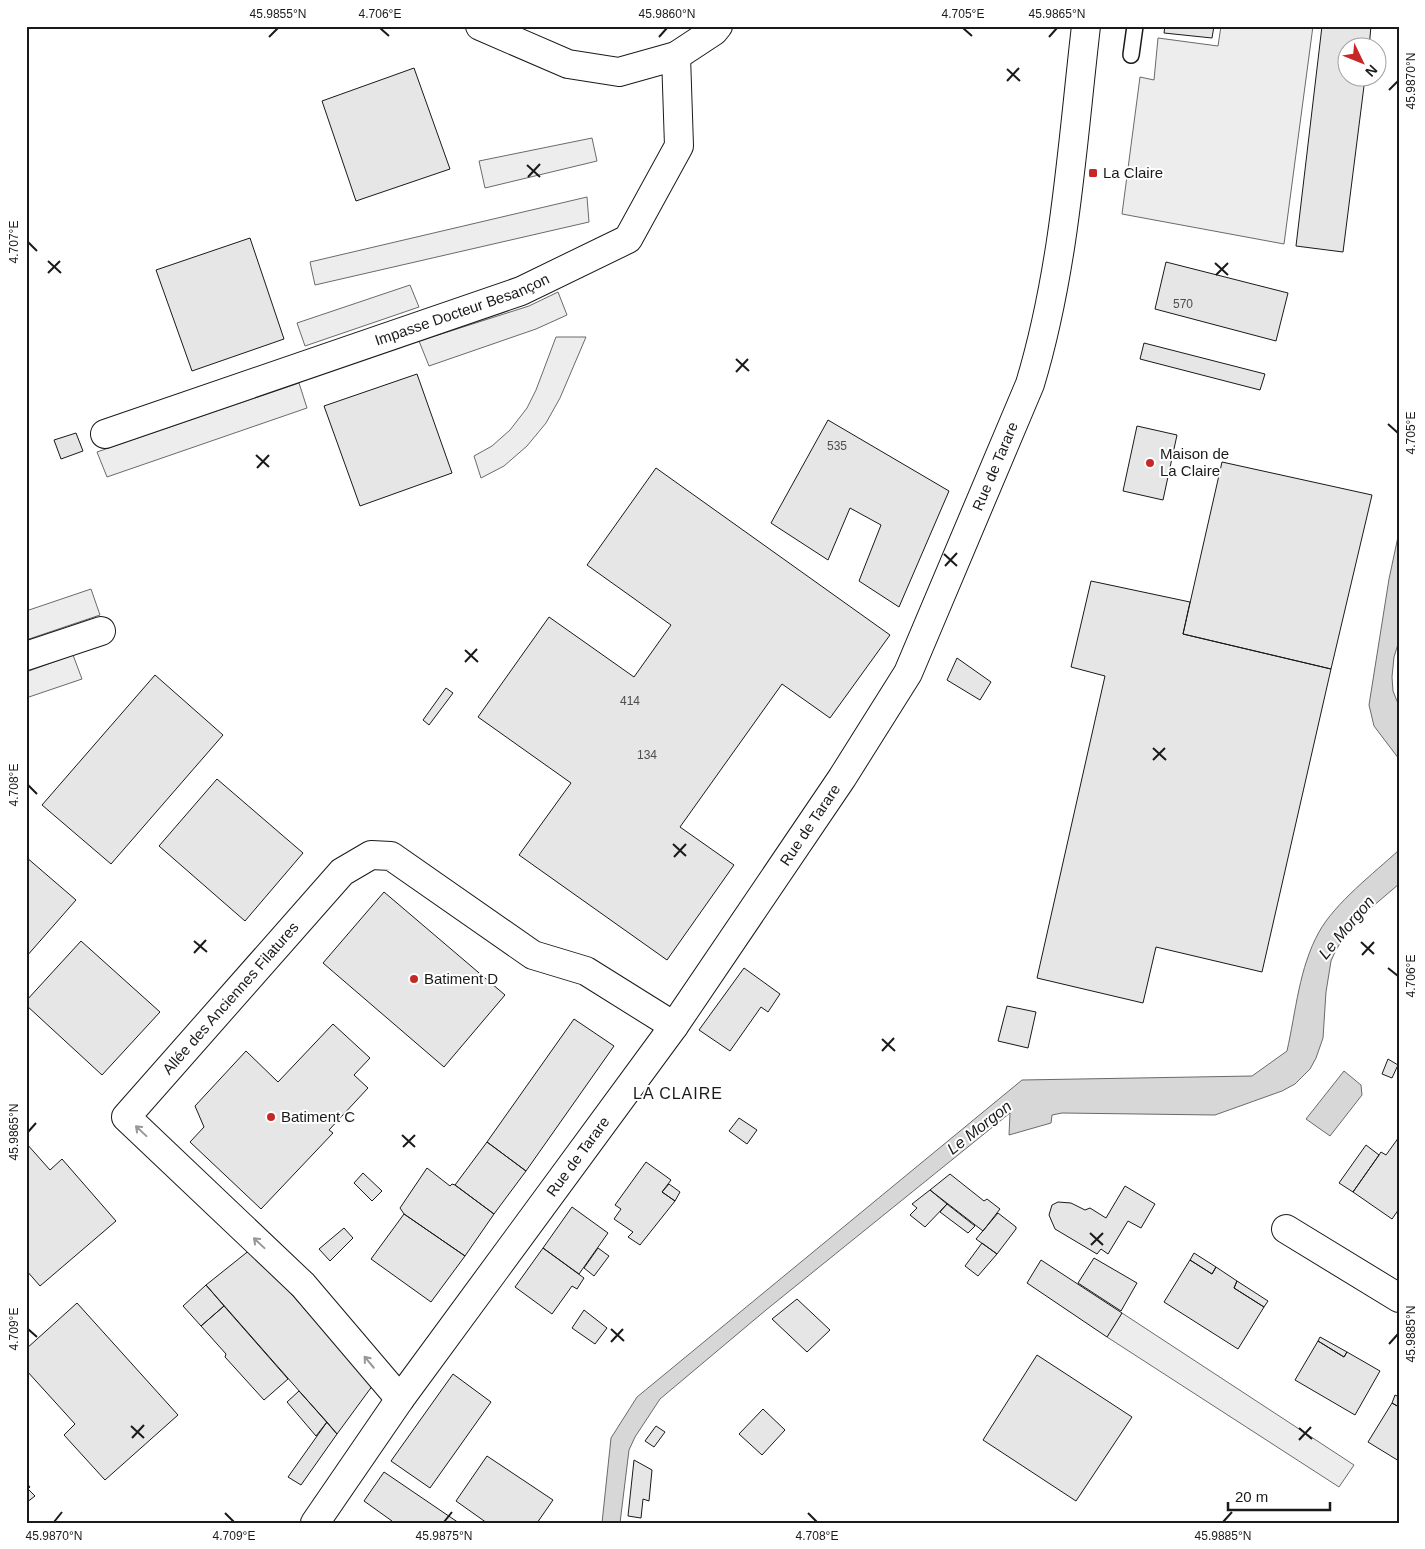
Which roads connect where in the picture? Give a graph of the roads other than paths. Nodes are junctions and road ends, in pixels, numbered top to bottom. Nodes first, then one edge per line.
1 (480, 26) edge
2 (718, 26) edge
3 (1086, 26) edge
4 (1135, 26) edge
5 (1131, 55) dead end
6 (676, 56) junction
7 (105, 434) dead end
8 (101, 631) dead end
9 (26, 656) edge
10 (674, 1026) junction
11 (1286, 1228) dead end
12 (1399, 1298) edge
13 (400, 1399) junction
14 (315, 1523) edge

1 - 6 street
2 - 6 street
3 - 10 street, Rue de Tarare
4 - 5 lane
6 - 7 street, Impasse Docteur Besançon
8 - 9 street
10 - 13 street, Rue de Tarare
13 -> 10 street, Allée des Anciennes Filatures
11 - 12 street
13 - 14 street, Rue de Tarare

